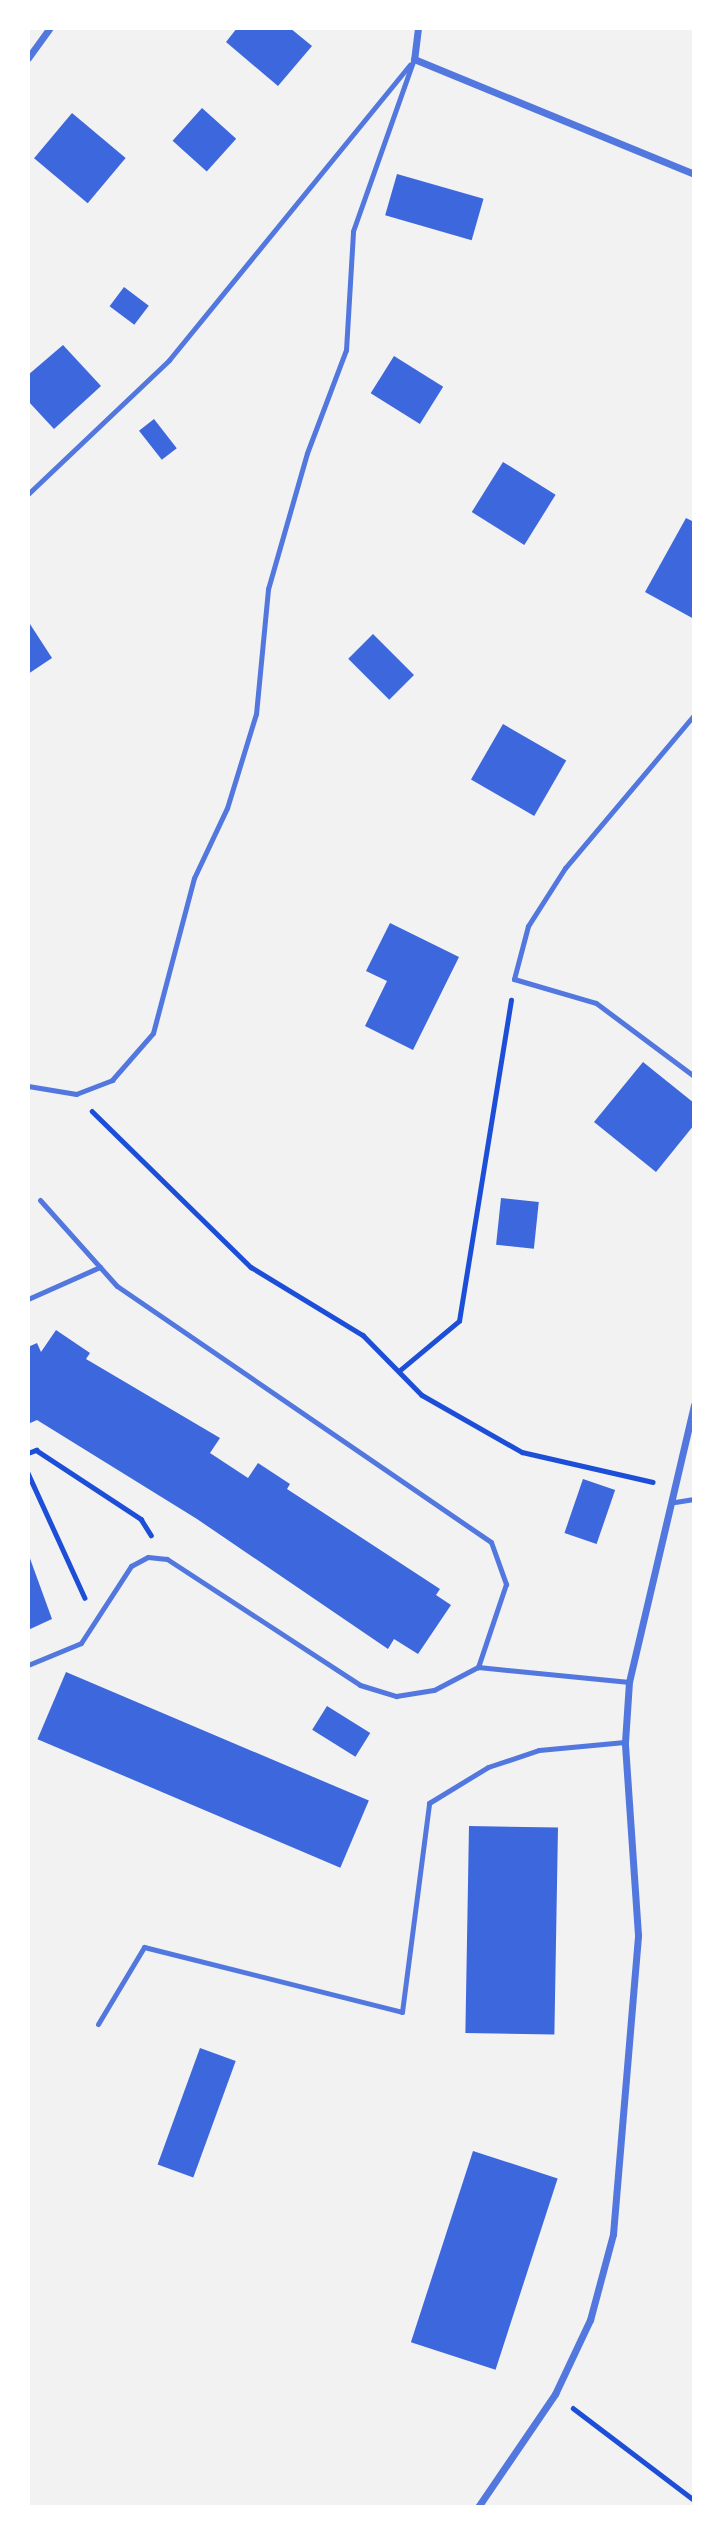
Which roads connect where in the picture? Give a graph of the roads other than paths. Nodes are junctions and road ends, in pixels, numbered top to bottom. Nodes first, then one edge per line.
1 (51, 28) edge
2 (418, 28) edge
3 (28, 58) edge
4 (414, 59) junction
5 (694, 174) edge
6 (28, 494) edge
7 (694, 715) edge
8 (694, 1076) edge
9 (28, 1086) edge
10 (40, 1200) dead end
11 (100, 1267) junction
12 (28, 1299) edge
13 (694, 1405) edge
14 (694, 1499) edge
15 (675, 1502) junction
16 (28, 1665) edge
17 (478, 1667) junction
18 (629, 1682) junction
19 (625, 1742) junction
20 (98, 2024) dead end
21 (478, 2507) edge

1 - 3 street
2 - 4 street
4 - 5 street
4 - 6 lane
4 - 9 lane
7 - 8 lane
10 - 11 lane
11 - 12 lane
11 - 17 lane
13 - 15 street
14 - 15 lane
15 - 18 street
16 - 17 lane
17 - 18 lane
18 - 19 street
19 - 20 lane
19 - 21 street

